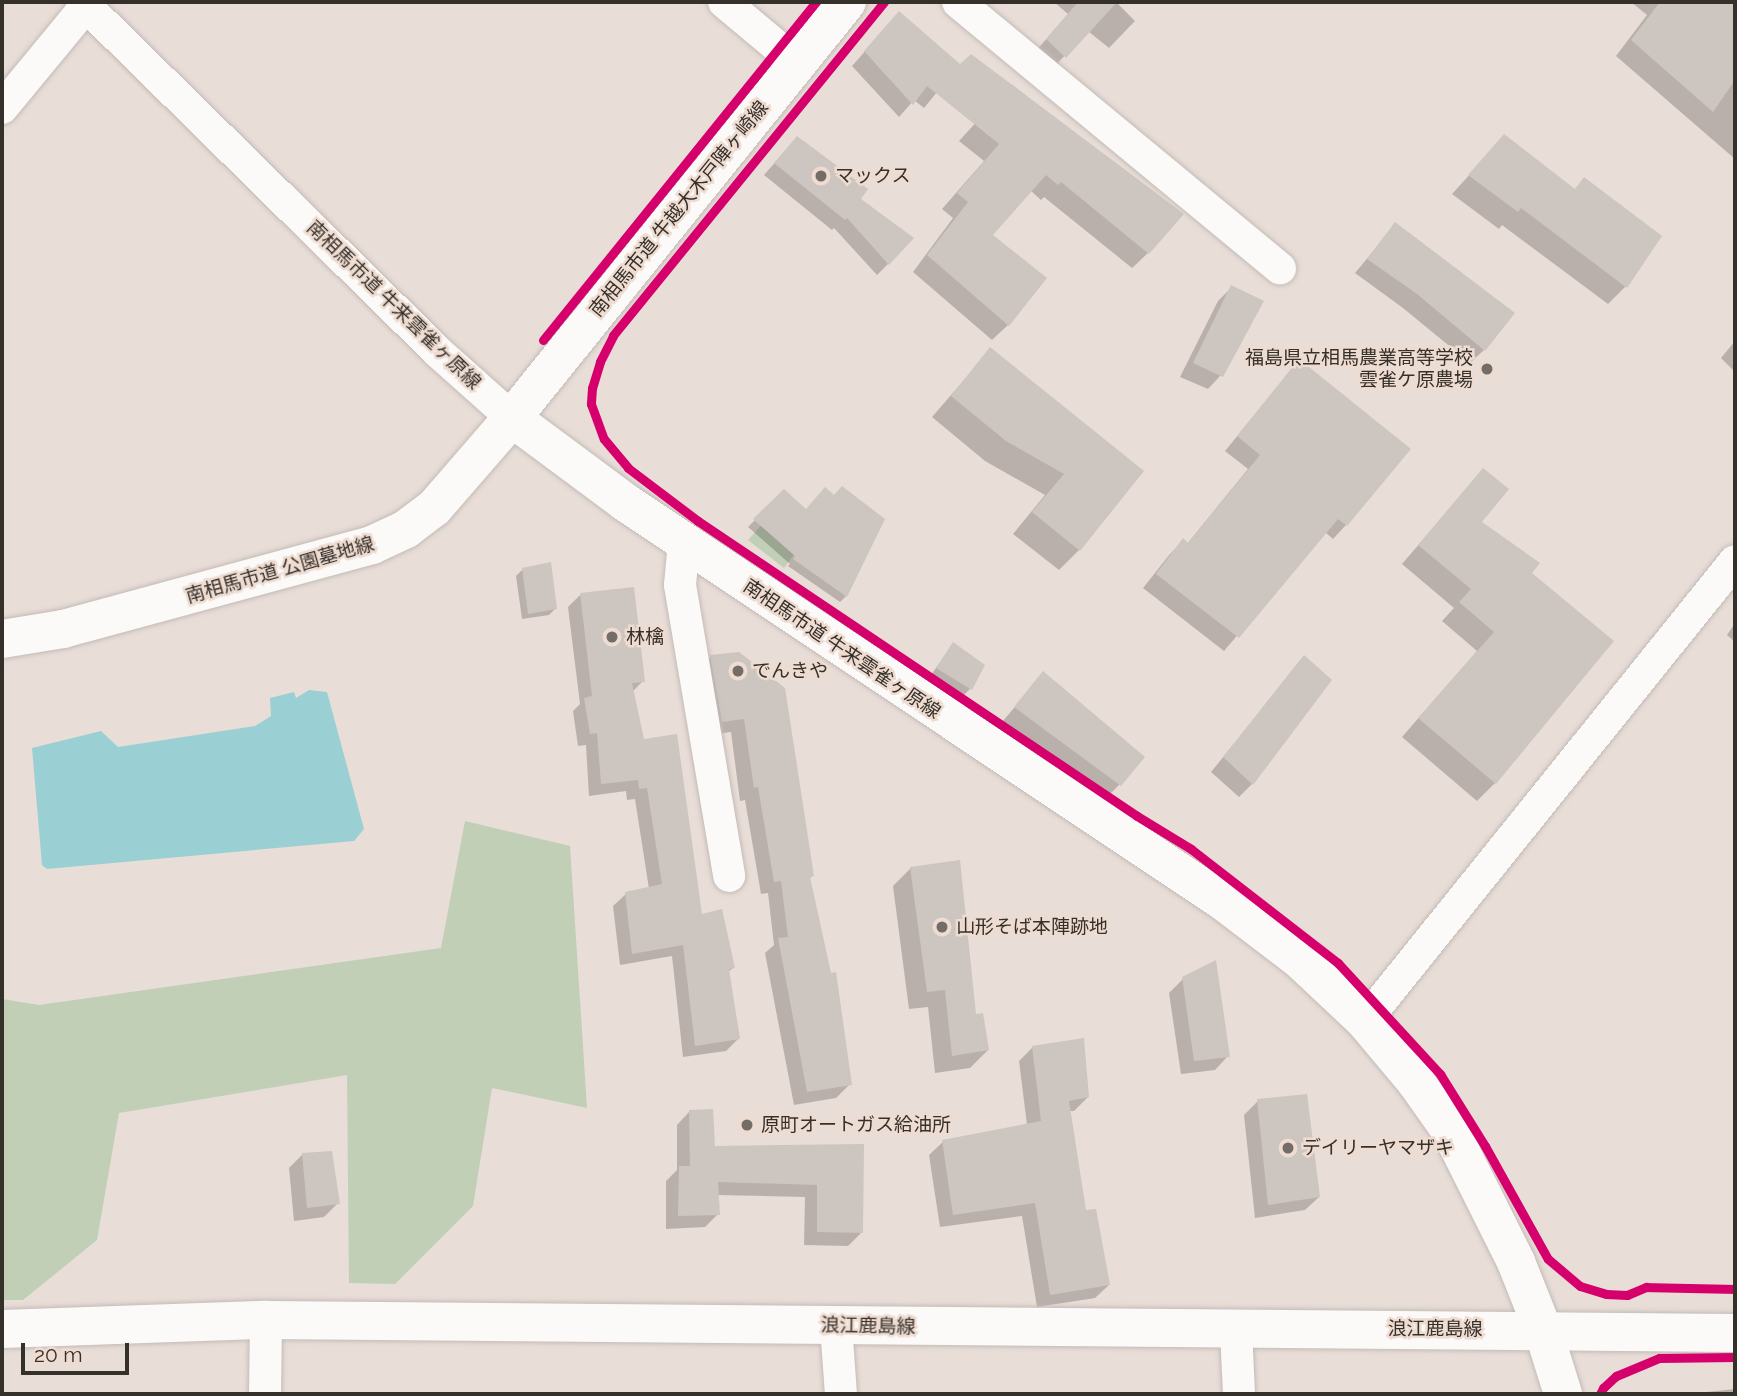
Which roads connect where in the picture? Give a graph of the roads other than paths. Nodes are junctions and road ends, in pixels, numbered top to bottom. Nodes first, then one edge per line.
1 (724, 2) edge
2 (847, 2) edge
3 (958, 2) edge
4 (84, 4) edge
5 (797, 63) junction
6 (2, 108) edge
7 (1280, 268) dead end
8 (512, 418) junction
9 (684, 542) junction
10 (1735, 561) edge
11 (2, 639) edge
12 (729, 876) dead end
13 (1365, 1021) junction
14 (266, 1320) junction
15 (836, 1325) junction
16 (2, 1329) edge
17 (1236, 1330) junction
18 (1543, 1330) junction
19 (1735, 1333) edge
20 (265, 1394) edge
21 (841, 1394) edge
22 (1239, 1394) edge
23 (1563, 1394) edge

1 - 5 street
2 - 5 street, 南相馬市道 牛越大木戸陣ヶ崎線
3 - 7 street
4 - 6 street
4 - 8 street, 南相馬市道 牛来雲雀ヶ原線
5 - 8 street, 南相馬市道 牛越大木戸陣ヶ崎線
8 - 9 street, 南相馬市道 牛来雲雀ヶ原線
8 - 11 street, 南相馬市道 公園墓地線
9 - 12 street
9 - 13 street, 南相馬市道 牛来雲雀ヶ原線
10 - 13 street
13 - 18 street, 南相馬市道 牛来雲雀ヶ原線
14 - 15 street, 浪江鹿島線
14 - 16 street, 浪江鹿島線
14 - 20 street
15 - 17 street, 浪江鹿島線
15 - 21 street
17 - 18 street, 浪江鹿島線
17 - 22 street
18 - 19 street, 浪江鹿島線
18 - 23 street, 南相馬市道 牛来雲雀ヶ原線

